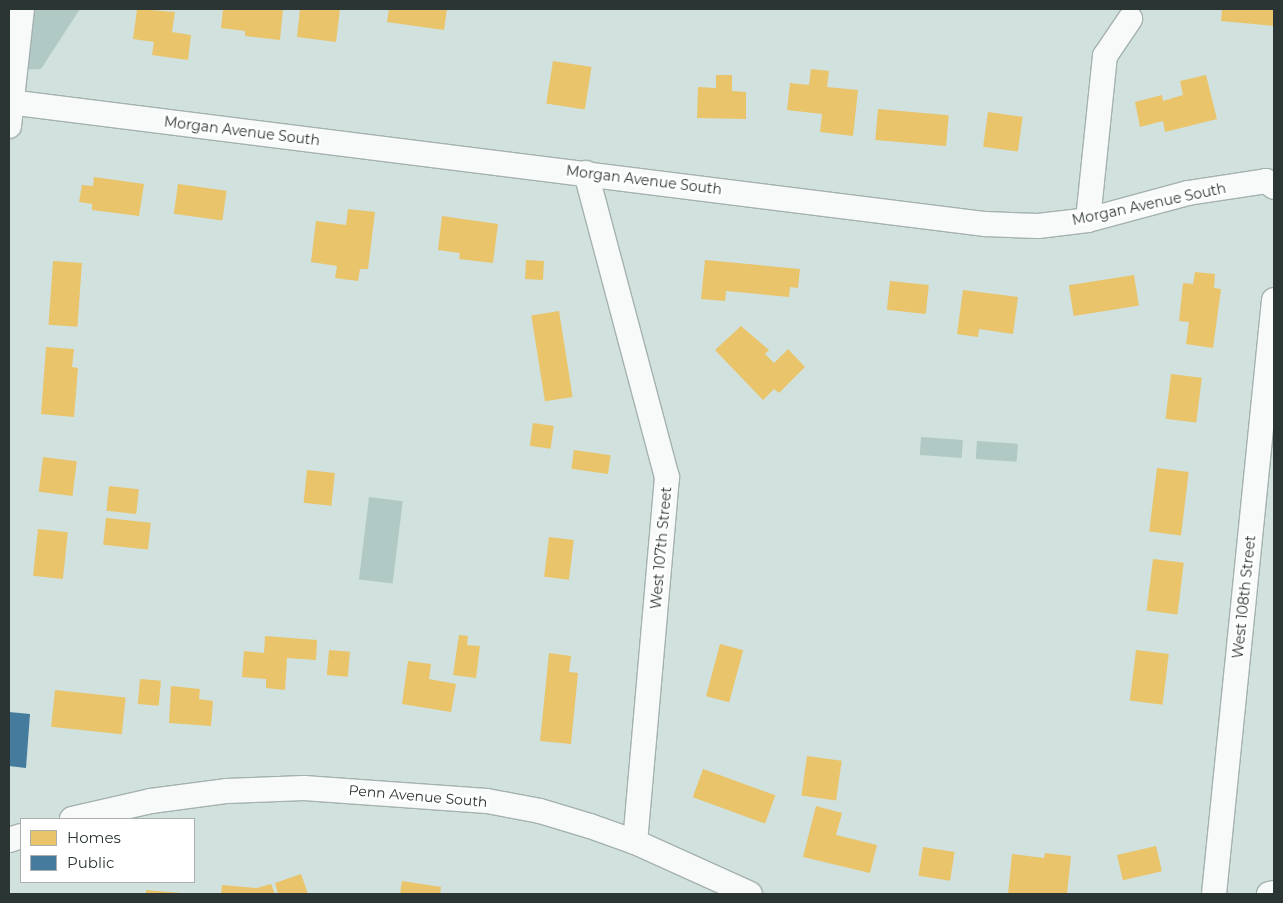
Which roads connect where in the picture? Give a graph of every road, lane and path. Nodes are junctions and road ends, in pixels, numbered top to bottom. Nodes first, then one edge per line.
1 (22, 9) edge
2 (1130, 19) dead end
3 (10, 102) edge
4 (9, 126) edge
5 (586, 173) junction
6 (1274, 187) edge
7 (1088, 220) junction
8 (1274, 300) edge
9 (1265, 473) edge
10 (76, 818) edge
11 (635, 842) junction
12 (1274, 893) edge
13 (750, 894) edge
14 (1214, 894) edge
15 (1269, 894) edge

1 - 3 street
2 - 7 street
3 - 4 street
3 - 5 street, Morgan Avenue South
5 - 7 street, Morgan Avenue South
5 - 11 street, West 107th Street
6 - 7 street, Morgan Avenue South
8 - 9 street, West 108th Street
9 - 14 street, West 108th Street
10 - 11 street, Penn Avenue South
11 - 13 street, Penn Avenue South
12 - 15 street

